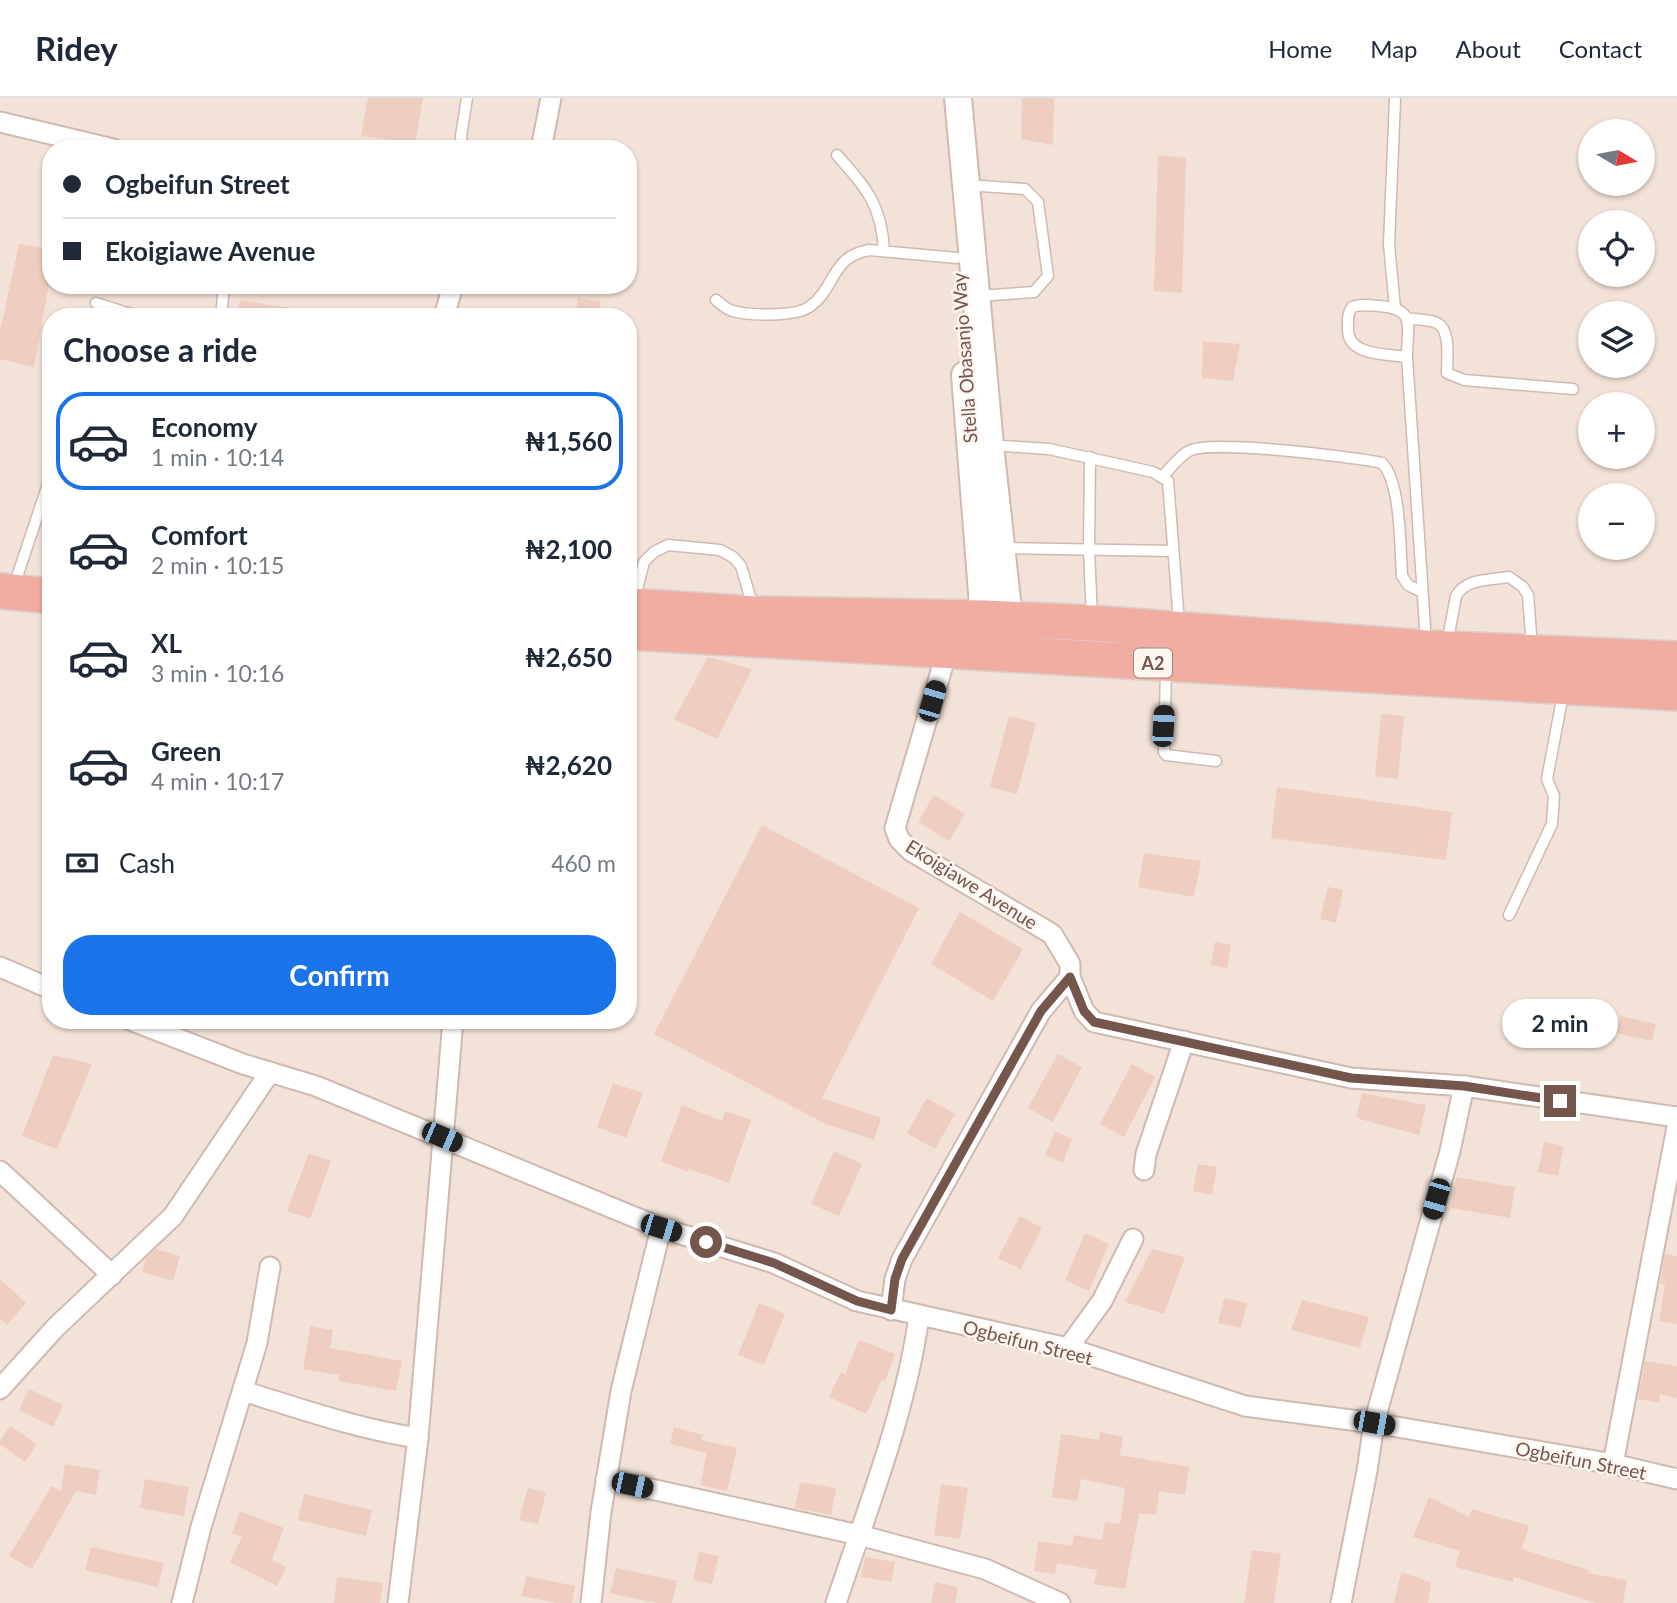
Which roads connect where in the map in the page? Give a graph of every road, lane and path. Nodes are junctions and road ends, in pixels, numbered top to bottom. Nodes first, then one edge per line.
1 (467, 98) edge
2 (551, 98) edge
3 (941, 98) edge
4 (957, 98) edge
5 (1395, 100) dead end
6 (0, 122) edge
7 (75, 140) edge
8 (462, 140) edge
9 (543, 140) edge
10 (837, 155) dead end
11 (966, 185) junction
12 (884, 251) junction
13 (957, 258) junction
14 (976, 296) junction
15 (716, 300) dead end
16 (96, 303) dead end
17 (1395, 307) junction
18 (112, 308) edge
19 (1408, 318) junction
20 (1407, 357) junction
21 (1573, 388) dead end
22 (990, 445) junction
23 (1090, 457) junction
24 (1162, 477) junction
25 (42, 516) edge
26 (1002, 548) junction
27 (1089, 550) junction
28 (1173, 551) junction
29 (17, 578) edge
30 (637, 588) edge
31 (42, 591) edge
32 (1422, 592) junction
33 (755, 614) junction
34 (637, 615) edge
35 (637, 616) edge
36 (997, 618) junction
37 (1092, 623) junction
38 (1180, 629) junction
39 (1436, 649) junction
40 (947, 651) junction
41 (1532, 652) junction
42 (1677, 659) edge
43 (1167, 663) junction
44 (1565, 686) junction
45 (1677, 693) edge
46 (1216, 761) dead end
47 (1508, 915) dead end
48 (0, 967) edge
49 (1070, 977) junction
50 (42, 985) edge
51 (153, 1029) edge
52 (452, 1029) edge
53 (1184, 1041) junction
54 (270, 1072) junction
55 (1464, 1086) junction
56 (1677, 1117) edge
57 (1677, 1127) edge
58 (442, 1137) junction
59 (1144, 1170) dead end
60 (0, 1171) edge
61 (661, 1228) junction
62 (1133, 1239) dead end
63 (271, 1267) dead end
64 (112, 1275) junction
65 (891, 1310) junction
66 (919, 1316) junction
67 (1068, 1348) junction
68 (0, 1389) edge
69 (243, 1391) junction
70 (1374, 1423) junction
71 (418, 1438) junction
72 (1613, 1464) junction
73 (606, 1479) junction
74 (1677, 1479) edge
75 (859, 1535) junction
76 (182, 1603) edge
77 (398, 1603) edge
78 (591, 1603) edge
79 (836, 1603) edge
80 (1060, 1603) edge
81 (1341, 1603) edge

1 - 8 lane
2 - 9 street
3 - 13 street, Stella Obasanjo Way
4 - 11 street
5 - 17 lane
6 - 7 street
10 - 12 lane
11 - 14 street
11 - 14 lane
12 - 13 lane
12 - 15 lane
13 - 36 street, Stella Obasanjo Way
14 - 22 street
16 - 18 lane
17 - 19 lane
17 - 20 lane
19 - 20 lane
19 - 21 lane
20 - 32 lane
22 - 23 lane
22 - 26 street
23 - 24 lane
23 - 27 lane
24 - 28 lane
24 - 32 lane
25 - 29 lane
26 - 27 lane
26 - 36 street
27 - 28 lane
27 - 37 lane
28 - 38 lane
29 - 31 highway
30 - 33 lane
32 - 39 lane
33 - 34 highway, A2
33 - 36 highway, A2
35 - 40 highway, A2
36 - 37 highway, A2
37 - 38 highway, A2
38 - 39 highway, A2
39 - 41 highway, A2
39 - 41 lane
40 - 43 highway, A2
40 - 49 street, Ekoigiawe Avenue
41 - 42 highway, A2
43 - 44 highway, A2
43 - 46 lane
44 - 45 highway, A2
44 - 47 lane
48 - 50 street
49 - 53 street, Ekoigiawe Avenue
49 - 65 street
51 - 54 street, Ogbeifun Street
52 - 58 street
53 - 55 street, Ekoigiawe Avenue
53 - 59 street
54 - 58 street, Ogbeifun Street
54 - 64 street
55 - 56 street, Ekoigiawe Avenue
55 - 70 street
57 - 72 street
58 - 61 street, Ogbeifun Street
58 - 71 street
60 - 64 street
61 - 65 street, Ogbeifun Street
61 - 73 street
62 - 67 street
63 - 69 street
64 - 68 street
65 - 66 street, Ogbeifun Street
66 - 67 street, Ogbeifun Street
66 - 75 street
67 - 70 street, Ogbeifun Street
69 - 71 street
69 - 76 street
70 - 72 street, Ogbeifun Street
70 - 81 street
71 - 77 street
72 - 74 street, Ogbeifun Street
73 - 75 street
73 - 78 street
75 - 79 street
75 - 80 street

